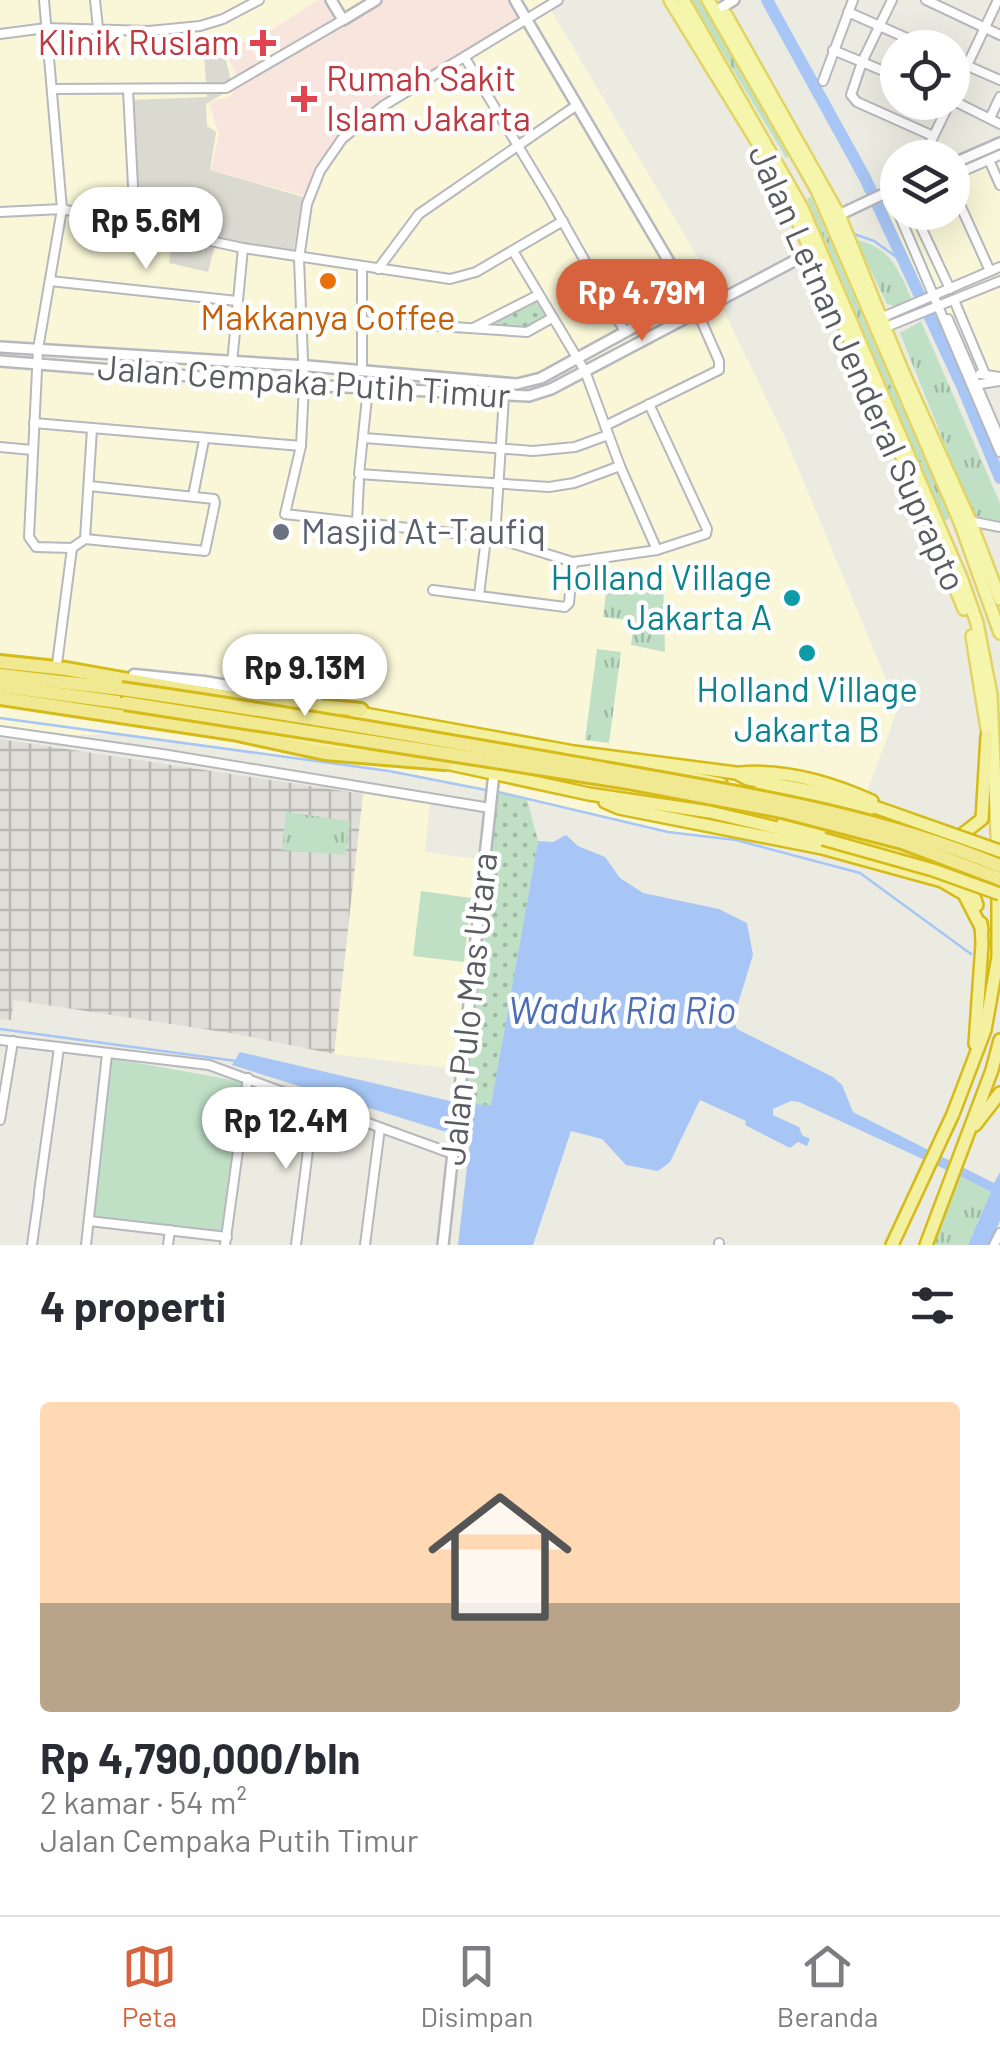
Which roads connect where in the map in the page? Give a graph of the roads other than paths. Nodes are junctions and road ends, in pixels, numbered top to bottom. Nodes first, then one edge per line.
1 (44, 0) edge
2 (95, 0) edge
3 (260, 0) edge
4 (331, 0) edge
5 (376, 0) edge
6 (515, 0) edge
7 (558, 0) edge
8 (670, 0) edge
9 (683, 0) edge
10 (708, 0) edge
11 (734, 0) edge
12 (853, 0) edge
13 (892, 0) edge
14 (926, 0) edge
15 (998, 0) edge
16 (719, 4) edge
17 (848, 12) junction
18 (342, 20) junction
19 (526, 20) junction
20 (880, 26) junction
21 (984, 27) junction
22 (46, 28) junction
23 (98, 28) junction
24 (889, 30) edge
25 (0, 34) edge
26 (1000, 35) edge
27 (696, 41) junction
28 (742, 42) junction
29 (712, 47) junction
30 (834, 50) junction
31 (741, 57) junction
32 (970, 57) edge
33 (465, 58) junction
34 (862, 62) junction
35 (970, 68) edge
36 (880, 70) edge
37 (1000, 80) edge
38 (823, 81) dead end
39 (52, 89) junction
40 (128, 90) junction
41 (1000, 97) edge
42 (577, 106) junction
43 (970, 109) edge
44 (990, 118) junction
45 (941, 120) edge
46 (1000, 124) edge
47 (933, 136) junction
48 (931, 140) edge
49 (1000, 144) edge
50 (517, 146) junction
51 (796, 152) junction
52 (1000, 155) edge
53 (970, 156) edge
54 (989, 160) junction
55 (778, 162) junction
56 (970, 168) edge
57 (1000, 186) edge
58 (880, 198) edge
59 (0, 200) edge
60 (62, 209) junction
61 (1, 212) edge
62 (839, 215) junction
63 (563, 220) junction
64 (135, 225) junction
65 (970, 227) edge
66 (905, 230) edge
67 (922, 230) edge
68 (845, 244) junction
69 (243, 248) junction
70 (514, 251) junction
71 (812, 251) junction
72 (299, 258) junction
73 (1000, 267) edge
74 (362, 268) junction
75 (378, 270) junction
76 (990, 271) junction
77 (50, 280) junction
78 (999, 284) edge
79 (950, 289) junction
80 (538, 294) junction
81 (238, 300) junction
82 (954, 300) junction
83 (934, 301) junction
84 (694, 304) junction
85 (552, 318) junction
86 (362, 321) junction
87 (884, 322) junction
88 (474, 328) junction
89 (625, 332) junction
90 (862, 345) junction
91 (0, 347) edge
92 (38, 356) junction
93 (0, 361) edge
94 (860, 361) junction
95 (232, 363) junction
96 (581, 364) junction
97 (303, 368) junction
98 (362, 371) junction
99 (985, 374) junction
100 (969, 375) junction
101 (1000, 379) edge
102 (304, 383) junction
103 (973, 386) junction
104 (368, 388) junction
105 (504, 397) junction
106 (649, 404) junction
107 (34, 423) junction
108 (92, 429) junction
109 (607, 430) junction
110 (364, 438) junction
111 (1000, 439) edge
112 (204, 440) junction
113 (300, 446) junction
114 (501, 446) junction
115 (0, 447) edge
116 (32, 450) junction
117 (1000, 452) edge
118 (620, 466) junction
119 (359, 477) junction
120 (496, 485) junction
121 (90, 486) junction
122 (193, 496) junction
123 (970, 520) junction
124 (357, 522) junction
125 (1000, 527) edge
126 (85, 538) junction
127 (491, 538) junction
128 (72, 548) junction
129 (657, 550) junction
130 (573, 562) junction
131 (433, 590) dead end
132 (479, 595) junction
133 (1000, 597) edge
134 (1000, 632) edge
135 (0, 660) edge
136 (57, 664) junction
137 (0, 673) edge
138 (0, 692) edge
139 (365, 712) junction
140 (0, 731) edge
141 (987, 736) junction
142 (995, 754) junction
143 (636, 761) junction
144 (445, 763) junction
145 (494, 776) junction
146 (742, 776) junction
147 (588, 794) junction
148 (491, 807) junction
149 (891, 809) junction
150 (710, 812) junction
151 (908, 825) junction
152 (924, 830) junction
153 (955, 840) junction
154 (1000, 858) edge
155 (949, 866) junction
156 (1000, 884) edge
157 (982, 928) junction
158 (997, 962) edge
159 (0, 1040) edge
160 (1000, 1040) edge
161 (12, 1041) junction
162 (60, 1048) junction
163 (107, 1054) junction
164 (972, 1063) junction
165 (248, 1078) junction
166 (1000, 1093) edge
167 (314, 1103) junction
168 (0, 1120) edge
169 (380, 1128) junction
170 (964, 1146) junction
171 (453, 1150) junction
172 (89, 1222) junction
173 (170, 1230) junction
174 (226, 1241) edge
175 (32, 1245) edge
176 (86, 1245) edge
177 (168, 1245) edge
178 (296, 1245) edge
179 (365, 1245) edge
180 (443, 1245) edge
181 (892, 1245) edge
182 (926, 1245) edge

1 - 22 street
2 - 23 street
3 - 23 street
4 - 18 street
5 - 18 street
6 - 19 street
7 - 19 street
8 - 27 main road, Jalan Letnan Jenderal Suprapto
9 - 29 main road, Jalan Letnan Jenderal Suprapto
10 - 31 main road, Jalan Letnan Jenderal Suprapto
11 - 16 street
12 - 17 street
13 - 20 street
14 - 21 street
15 - 21 street
16 - 28 main road, Jalan Letnan Jenderal Suprapto
17 - 20 street
17 - 30 street
18 - 40 street
19 - 33 street
19 - 42 street
20 - 24 street
20 - 34 street
21 - 26 street
21 - 32 street
22 - 23 street
22 - 25 street
22 - 39 street
27 - 29 main road
27 - 71 main road, Jalan Letnan Jenderal Suprapto
28 - 31 main road
28 - 62 main road, Jalan Letnan Jenderal Suprapto
29 - 55 main road, Jalan Letnan Jenderal Suprapto
30 - 34 street
30 - 38 street
31 - 51 main road, Jalan Letnan Jenderal Suprapto
33 - 50 street
33 - 72 street
34 - 36 street
34 - 47 street
35 - 37 street
39 - 40 street
39 - 60 street
40 - 64 street
41 - 44 street
42 - 50 street
42 - 84 street
43 - 44 street
44 - 46 street
45 - 47 street
47 - 48 street
49 - 53 street
50 - 63 street
50 - 75 street
51 - 55 main road
51 - 68 main road, Jalan Letnan Jenderal Suprapto
52 - 54 street
54 - 56 street
54 - 57 street
55 - 90 main road, Jalan Letnan Jenderal Suprapto
58 - 62 street
59 - 61 street
60 - 61 street
60 - 64 street
60 - 77 street
62 - 68 main road, Jalan Letnan Jenderal Suprapto
63 - 70 street
63 - 89 street
64 - 69 street
65 - 76 street
66 - 83 street
67 - 79 street
68 - 87 main road, Jalan Letnan Jenderal Suprapto
68 - 134 main road, Jalan Letnan Jenderal Suprapto
69 - 72 street
69 - 81 street
70 - 75 street
70 - 80 street
71 - 84 street, Jalan Cempaka Putih Timur
71 - 94 main road, Jalan Letnan Jenderal Suprapto
72 - 74 street
72 - 97 street
73 - 76 street
74 - 75 street
74 - 86 street
76 - 79 street
77 - 81 street
77 - 92 street
78 - 82 street
79 - 83 street
80 - 85 street
80 - 88 street
81 - 95 street
82 - 83 street
82 - 99 street
83 - 87 street
83 - 100 street
84 - 89 street
84 - 96 street, Jalan Cempaka Putih Timur
84 - 106 street
85 - 88 street
85 - 96 street
86 - 88 street
86 - 98 street
87 - 123 main road, Jalan Letnan Jenderal Suprapto
89 - 96 street
90 - 94 main road
90 - 142 main road, Jalan Letnan Jenderal Suprapto
91 - 92 street
92 - 93 street, Jalan Cempaka Putih Timur
92 - 95 street
92 - 102 street, Jalan Cempaka Putih Timur
92 - 107 street
94 - 141 main road, Jalan Letnan Jenderal Suprapto
95 - 97 street
96 - 98 street
96 - 105 street, Jalan Cempaka Putih Timur
96 - 109 street
97 - 98 street
97 - 102 street
99 - 100 street
99 - 101 street
100 - 103 street
101 - 103 street
102 - 104 street, Jalan Cempaka Putih Timur
102 - 113 street
103 - 111 street
103 - 117 street
104 - 105 street, Jalan Cempaka Putih Timur
104 - 110 street
105 - 114 street
106 - 109 street
106 - 129 street
107 - 108 street
107 - 116 street
108 - 112 street
108 - 121 street
109 - 114 street
109 - 118 street
110 - 114 street
110 - 119 street
112 - 113 street
112 - 122 street
113 - 124 street
114 - 120 street
115 - 116 street
116 - 128 street
118 - 120 street
118 - 129 street
119 - 120 street
119 - 124 street
120 - 127 street
121 - 122 street
121 - 126 street
122 - 126 street
123 - 125 street
123 - 133 main road, Jalan Letnan Jenderal Suprapto
124 - 127 street
126 - 128 street
127 - 130 street
127 - 132 street
128 - 136 street
129 - 130 street
130 - 132 street
131 - 132 street
135 - 136 main road
135 - 139 highway
136 - 139 main road
137 - 139 highway
137 - 154 highway, bridge
138 - 144 highway
138 - 144 highway
138 - 156 highway, bridge
139 - 143 highway
140 - 148 street
141 - 142 main road, Jalan Letnan Jenderal Suprapto
141 - 153 highway
142 - 154 main road, Jalan Letnan Jenderal Suprapto
143 - 146 highway
143 - 151 highway
144 - 145 highway
145 - 147 highway
145 - 148 street, Jalan Pulo Mas Utara
146 - 149 highway
146 - 154 highway, bridge
147 - 150 highway
147 - 157 highway
148 - 171 street, Jalan Pulo Mas Utara
149 - 151 highway
149 - 152 highway
150 - 155 highway
150 - 156 highway, bridge
151 - 152 highway
152 - 153 highway
153 - 154 highway
154 - 156 highway
155 - 156 highway
155 - 157 highway
156 - 158 highway
157 - 164 highway
158 - 164 highway
159 - 161 street
160 - 170 highway
161 - 162 street
161 - 168 street
162 - 163 street
162 - 175 street
163 - 165 street
163 - 172 street
164 - 181 highway
165 - 167 street
165 - 174 street
166 - 170 highway
167 - 169 street
167 - 178 street
169 - 171 street
169 - 179 street
170 - 182 highway
171 - 180 street, Jalan Pulo Mas Utara
172 - 173 street
172 - 176 street
173 - 174 street
173 - 177 street

